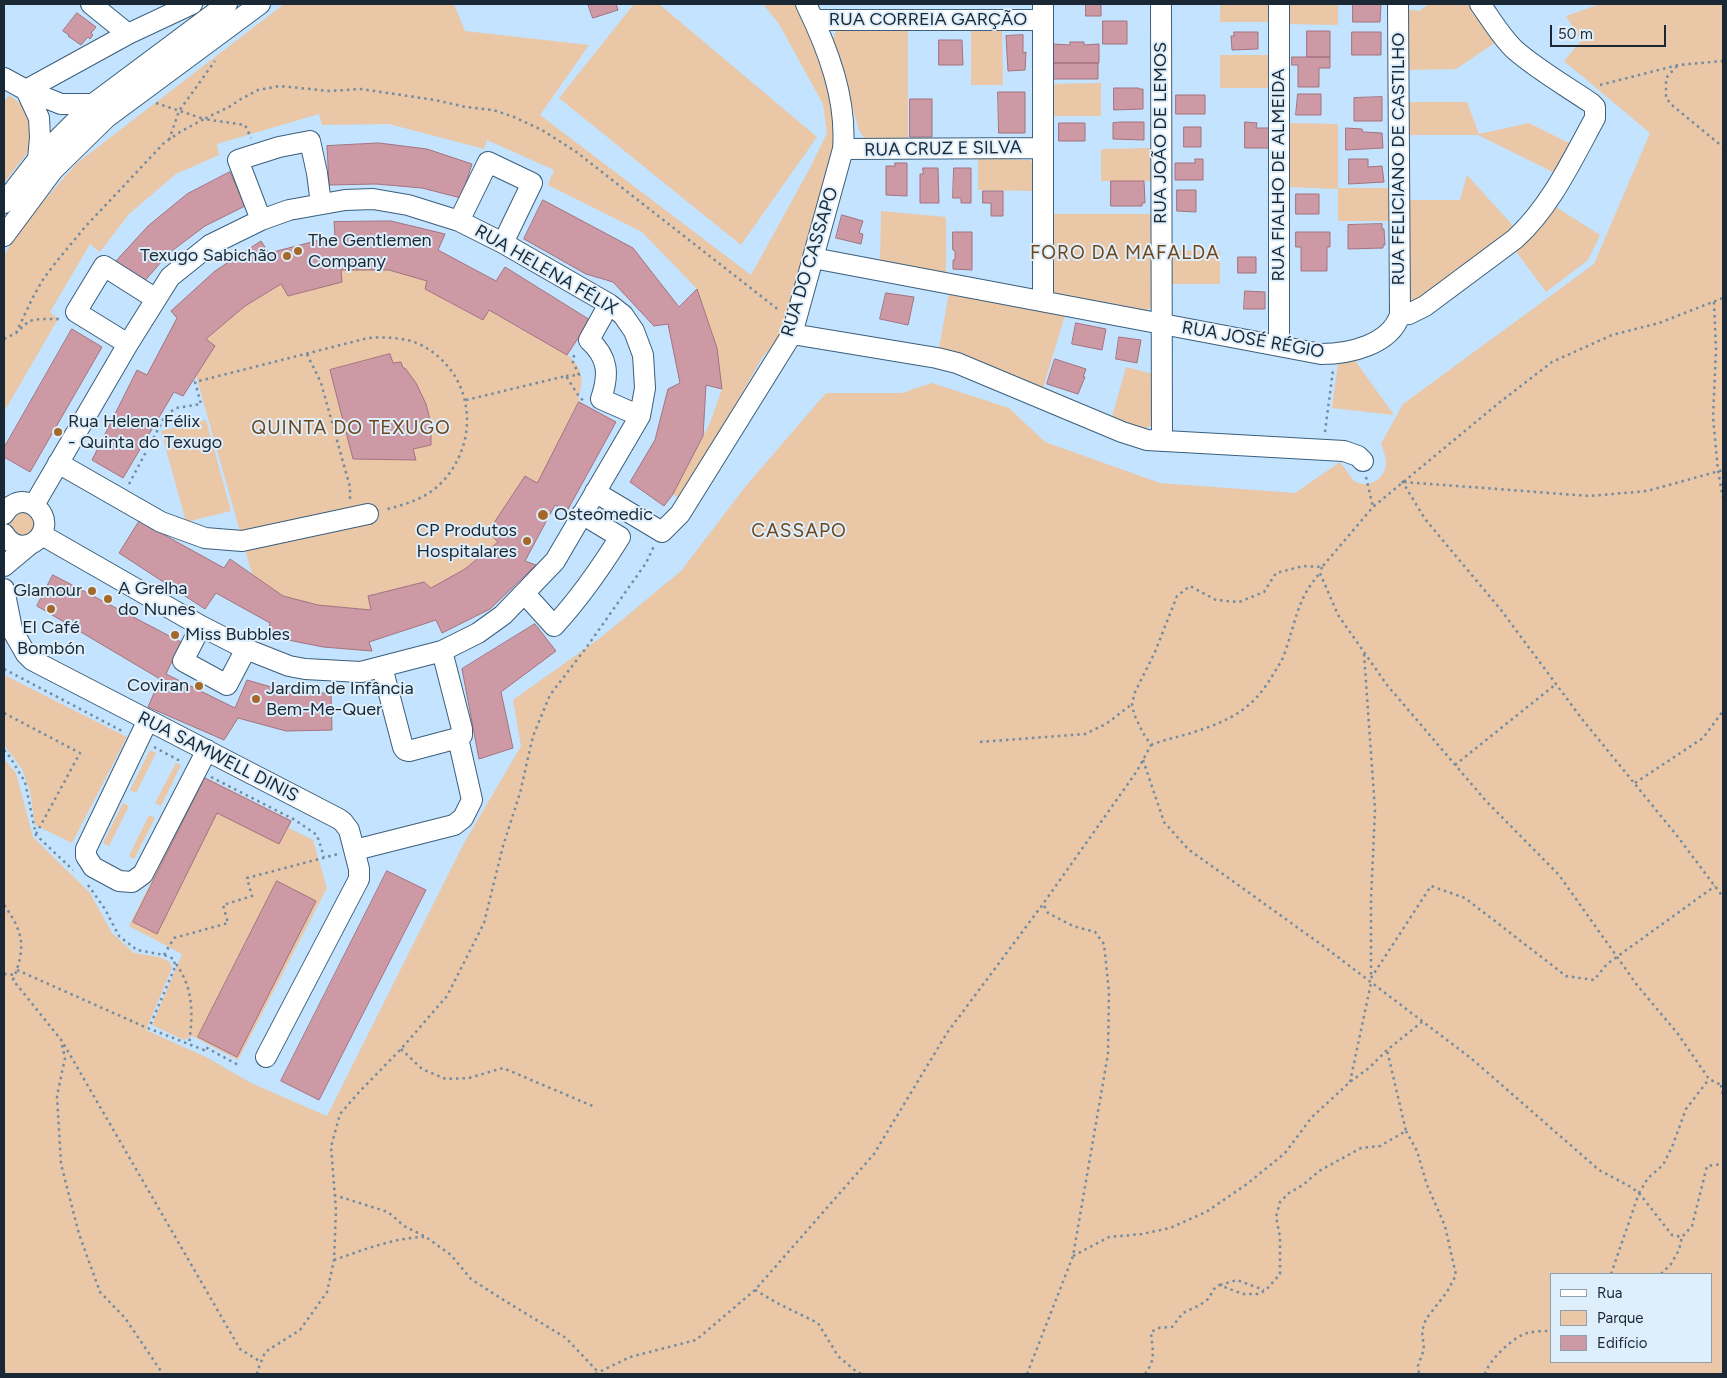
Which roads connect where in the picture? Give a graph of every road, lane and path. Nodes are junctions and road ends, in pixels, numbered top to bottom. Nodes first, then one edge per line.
1 (91, 4) edge
2 (192, 4) edge
3 (227, 4) edge
4 (260, 4) edge
5 (1161, 4) edge
6 (1280, 4) edge
7 (1398, 4) edge
8 (1480, 4) edge
9 (810, 12) edge
10 (1043, 12) edge
11 (128, 34) junction
12 (217, 57) dead end
13 (1723, 61) edge
14 (1678, 65) junction
15 (4, 78) edge
16 (1600, 85) dead end
17 (26, 90) junction
18 (92, 104) junction
19 (169, 140) junction
20 (1723, 147) edge
21 (1043, 148) junction
22 (843, 150) junction
23 (258, 153) junction
24 (38, 159) junction
25 (4, 203) edge
26 (321, 204) junction
27 (262, 220) junction
28 (459, 221) junction
29 (4, 236) edge
30 (503, 243) junction
31 (813, 258) junction
32 (1723, 298) edge
33 (156, 299) junction
34 (1043, 301) junction
35 (1714, 302) junction
36 (610, 304) junction
37 (76, 312) junction
38 (1400, 315) junction
39 (1161, 324) junction
40 (16, 333) junction
41 (792, 334) junction
42 (4, 339) edge
43 (128, 344) junction
44 (1279, 346) junction
45 (308, 354) junction
46 (1335, 354) junction
47 (572, 358) dead end
48 (566, 376) junction
49 (580, 398) dead end
50 (466, 400) junction
51 (640, 416) junction
52 (1162, 442) junction
53 (1323, 450) junction
54 (1363, 461) joint
55 (58, 463) junction
56 (1723, 470) edge
57 (1718, 471) junction
58 (1402, 481) junction
59 (595, 492) junction
60 (1723, 498) edge
61 (120, 500) junction
62 (34, 505) junction
63 (1372, 507) junction
64 (4, 514) edge
65 (582, 514) junction
66 (360, 516) junction
67 (662, 532) junction
68 (4, 534) edge
69 (36, 540) junction
70 (4, 566) edge
71 (1322, 567) junction
72 (1320, 573) junction
73 (4, 589) edge
74 (525, 594) junction
75 (8, 623) edge
76 (201, 626) junction
77 (246, 649) junction
78 (442, 651) junction
79 (1364, 652) junction
80 (382, 667) junction
81 (4, 669) edge
82 (1556, 684) junction
83 (1132, 704) junction
84 (1723, 711) edge
85 (4, 713) edge
86 (148, 720) junction
87 (458, 738) junction
88 (138, 740) junction
89 (980, 742) dead end
90 (1151, 745) junction
91 (4, 750) edge
92 (207, 750) junction
93 (1143, 759) junction
94 (1455, 765) junction
95 (197, 770) junction
96 (1634, 783) junction
97 (36, 835) junction
98 (355, 850) junction
99 (324, 857) junction
100 (74, 871) dead end
101 (87, 883) dead end
102 (1715, 886) junction
103 (1723, 897) edge
104 (1043, 904) junction
105 (4, 905) edge
106 (164, 955) junction
107 (1618, 958) junction
108 (175, 963) junction
109 (17, 970) junction
110 (4, 974) edge
111 (15, 975) junction
112 (1371, 978) junction
113 (1372, 983) junction
114 (1422, 1022) junction
115 (149, 1028) junction
116 (62, 1041) junction
117 (189, 1044) junction
118 (402, 1049) junction
119 (1387, 1050) junction
120 (266, 1056) dead end
121 (240, 1066) dead end
122 (1709, 1079) junction
123 (1350, 1082) junction
124 (1722, 1086) edge
125 (1723, 1096) edge
126 (595, 1107) dead end
127 (1406, 1131) junction
128 (1723, 1164) edge
129 (1638, 1193) junction
130 (334, 1195) junction
131 (426, 1237) junction
132 (1682, 1237) junction
133 (1073, 1256) junction
134 (334, 1260) junction
135 (1611, 1273) edge
136 (1662, 1273) edge
137 (1219, 1286) junction
138 (754, 1290) junction
139 (1266, 1290) junction
140 (1550, 1331) edge
141 (261, 1362) junction
142 (4, 1370) edge
143 (597, 1373) edge
144 (5, 1374) edge
145 (163, 1374) edge
146 (258, 1374) edge
147 (863, 1374) edge
148 (1028, 1374) edge
149 (1145, 1374) edge
150 (1419, 1374) edge
151 (1485, 1374) edge

1 - 11 street
2 - 11 street
3 - 18 street
4 - 29 street
5 - 39 street, RUA JOÃO DE LEMOS
6 - 44 street, RUA FIALHO DE ALMEIDA
7 - 38 street, RUA FELICIANO DE CASTILHO
8 - 38 street
9 - 10 street, RUA CORREIA GARÇÃO
9 - 22 street, RUA DO CASSAPO
10 - 21 street
11 - 17 street
12 - 19 path
13 - 14 path
14 - 16 path
14 - 20 path
15 - 17 street
17 - 18 street
17 - 24 street
18 - 24 street
19 - 23 path
19 - 40 path
21 - 22 street, RUA CRUZ E SILVA
21 - 34 street
22 - 31 street, RUA DO CASSAPO
23 - 26 street
23 - 27 street
24 - 25 street
26 - 27 street, RUA HELENA FÉLIX
26 - 28 street, RUA HELENA FÉLIX
27 - 33 street, RUA HELENA FÉLIX
28 - 30 street, RUA HELENA FÉLIX
28 - 30 street
30 - 36 street, RUA HELENA FÉLIX
31 - 34 street, RUA JOSÉ RÉGIO
31 - 41 street, RUA DO CASSAPO
32 - 35 path
33 - 37 street
33 - 43 street, RUA HELENA FÉLIX
34 - 39 street, RUA JOSÉ RÉGIO
35 - 57 path
35 - 58 path
36 - 51 street, RUA HELENA FÉLIX
36 - 51 street
37 - 40 path
37 - 43 street
38 - 46 street, RUA JOSÉ RÉGIO
39 - 44 street, RUA JOSÉ RÉGIO
39 - 52 street, RUA JOÃO DE LEMOS
40 - 42 path
41 - 52 street
41 - 67 street, RUA DO CASSAPO
43 - 55 street, RUA HELENA FÉLIX
44 - 46 street, RUA JOSÉ RÉGIO
45 - 50 path
45 - 61 path
45 - 66 path
46 - 53 path
47 - 48 path
48 - 49 path
48 - 50 path
50 - 66 path
51 - 59 street, RUA HELENA FÉLIX
52 - 53 street
53 - 54 street
54 - 63 path
55 - 61 street
55 - 62 street, RUA HELENA FÉLIX
56 - 57 path
57 - 58 path
57 - 60 path
58 - 63 path
58 - 82 path
59 - 65 street, RUA HELENA FÉLIX
59 - 67 street
61 - 66 street
62 - 64 street
62 - 69 street
63 - 71 path
65 - 74 street, RUA HELENA FÉLIX
65 - 74 street
67 - 118 path
68 - 69 street, RUA HELENA FÉLIX
69 - 70 street
69 - 76 street, RUA HELENA FÉLIX
71 - 72 path
71 - 83 path
72 - 79 path
72 - 90 path
73 - 75 street, RUA SAMWELL DINIS
74 - 78 street, RUA HELENA FÉLIX
75 - 86 street, RUA SAMWELL DINIS
76 - 77 street, RUA HELENA FÉLIX
76 - 77 street
77 - 80 street, RUA HELENA FÉLIX
78 - 80 street, RUA HELENA FÉLIX
78 - 87 street
79 - 94 path
79 - 112 path
80 - 87 street
81 - 88 path
82 - 94 path
82 - 96 path
83 - 89 path
83 - 90 path
84 - 96 path
85 - 97 path
86 - 88 street
86 - 92 street, RUA SAMWELL DINIS
87 - 98 street
88 - 95 path
88 - 95 street
90 - 93 path
91 - 97 path
92 - 95 street
92 - 98 street, RUA SAMWELL DINIS
93 - 104 path
93 - 113 path
94 - 107 path
95 - 99 path
96 - 102 path
97 - 100 path
98 - 99 path
98 - 120 street, RUA SAMWELL DINIS
99 - 106 path
101 - 106 path
102 - 103 path
102 - 107 path
104 - 133 path
104 - 138 path
105 - 109 path
106 - 108 path
107 - 112 path
107 - 122 path
108 - 115 path
108 - 117 path
109 - 111 path
109 - 115 path
110 - 111 path
111 - 116 path
112 - 113 path
113 - 114 path
113 - 123 path
114 - 119 path
114 - 129 path
115 - 117 path
116 - 141 path
116 - 145 path
117 - 121 path
118 - 126 path
118 - 130 path
119 - 123 path
119 - 127 path
122 - 124 path
122 - 129 path
123 - 133 path
124 - 125 path
127 - 139 path
127 - 150 path
128 - 132 path
129 - 132 path
129 - 135 path
130 - 131 path
130 - 134 path
131 - 134 path
131 - 143 path
132 - 136 path
133 - 148 path
134 - 141 path
137 - 139 path
137 - 139 path
137 - 149 path
138 - 143 path
138 - 147 path
140 - 151 path
141 - 146 path
142 - 144 path

